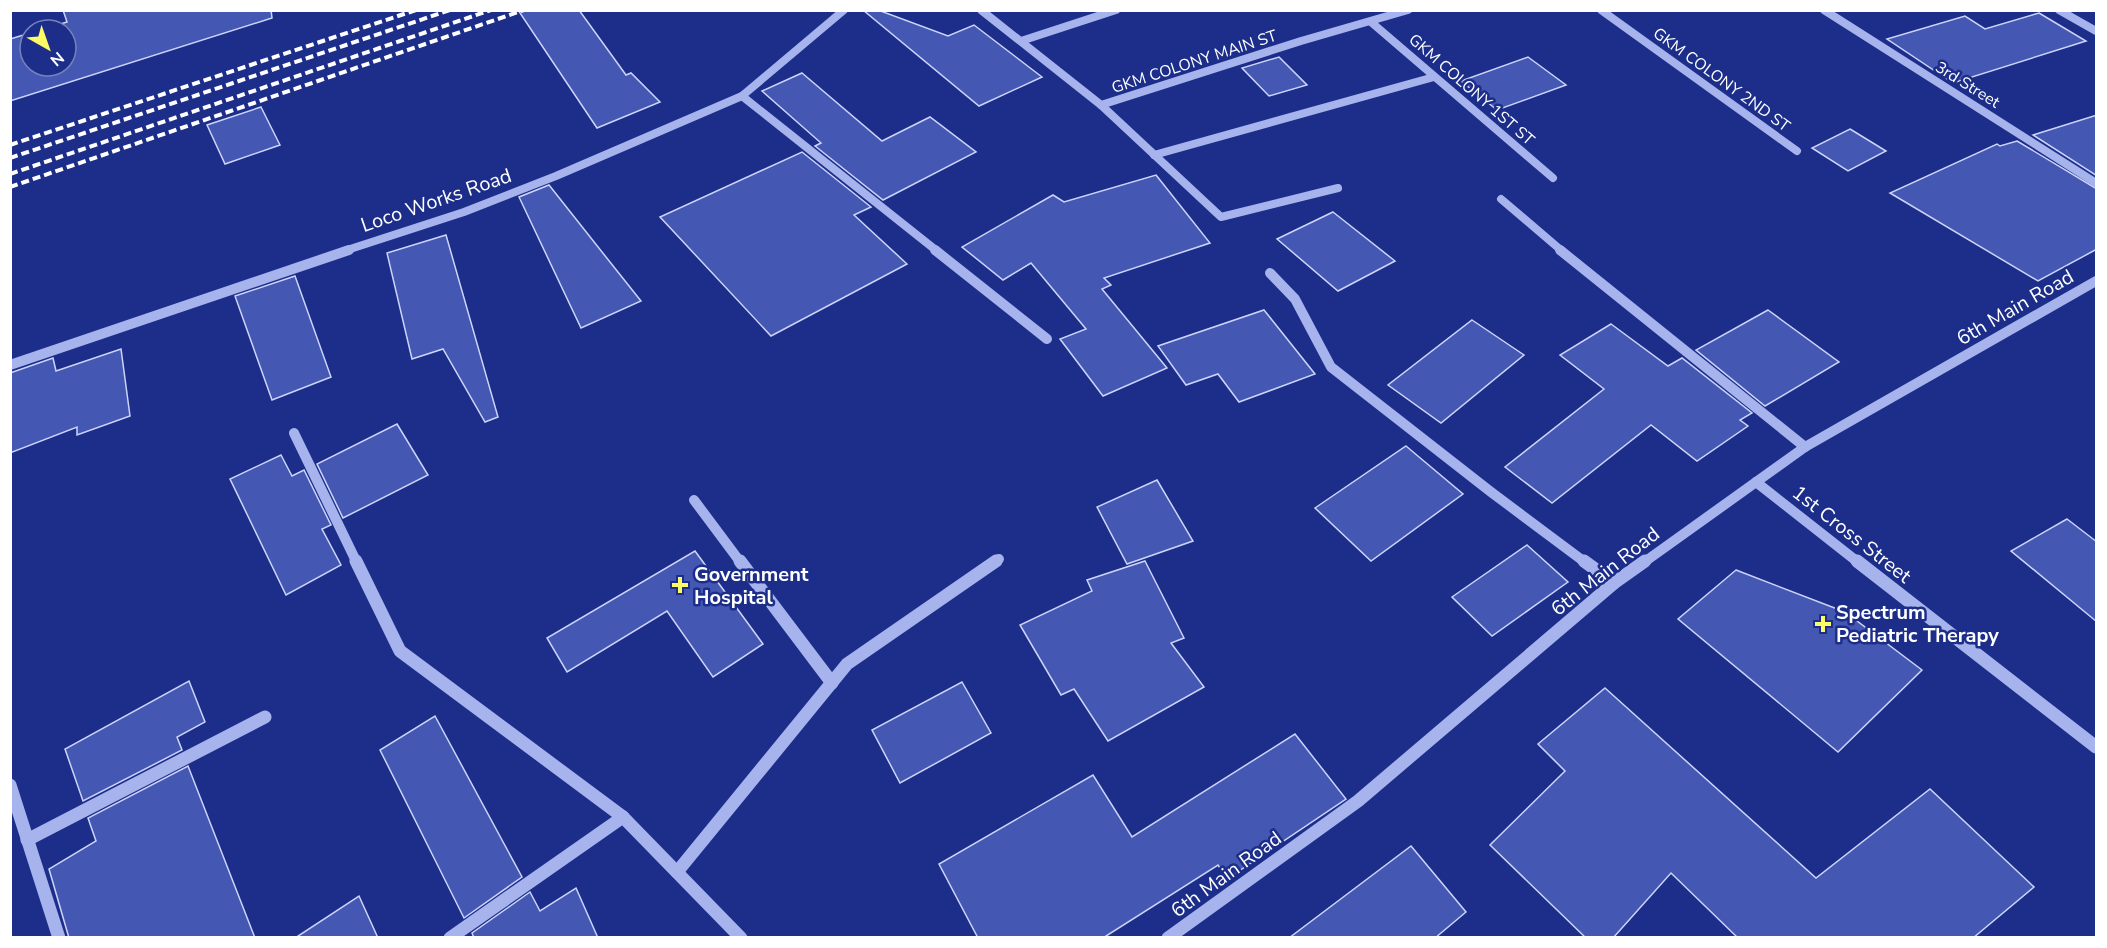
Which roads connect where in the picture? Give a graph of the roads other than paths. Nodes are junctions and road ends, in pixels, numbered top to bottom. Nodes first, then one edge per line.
1 (844, 10) edge
2 (981, 10) edge
3 (1116, 10) edge
4 (1408, 10) edge
5 (1601, 10) edge
6 (1824, 10) edge
7 (2059, 10) edge
8 (1371, 22) junction
9 (2097, 31) edge
10 (1021, 41) junction
11 (1434, 77) junction
12 (742, 96) junction
13 (1101, 105) junction
14 (1797, 151) dead end
15 (1154, 155) junction
16 (1553, 178) dead end
17 (2097, 183) edge
18 (1338, 188) dead end
19 (1501, 199) dead end
20 (1270, 273) dead end
21 (2097, 281) edge
22 (1047, 339) dead end
23 (10, 365) edge
24 (294, 434) dead end
25 (1805, 447) junction
26 (1756, 482) junction
27 (694, 500) dead end
28 (999, 559) dead end
29 (1614, 583) junction
30 (832, 683) junction
31 (265, 717) dead end
32 (2097, 747) edge
33 (10, 785) edge
34 (623, 817) junction
35 (27, 840) junction
36 (677, 872) junction
37 (59, 938) edge
38 (450, 938) edge
39 (741, 938) edge
40 (1168, 938) edge

1 - 12 street, Loco Works Road
2 - 10 street, GKM COLONY MAIN ST
3 - 10 street
4 - 8 street, GKM COLONY MAIN ST
5 - 14 street, GKM COLONY 2ND ST
6 - 17 street, 3rd Street
7 - 9 street
8 - 11 street, GKM COLONY 1ST ST
8 - 13 street, GKM COLONY MAIN ST
10 - 13 street, GKM COLONY MAIN ST
11 - 15 street
11 - 16 street, GKM COLONY 1ST ST
12 - 22 street
12 - 23 street, Loco Works Road
13 - 15 street
15 - 18 street
19 - 25 street
20 - 29 street
21 - 25 street, 6th Main Road
24 - 34 street
25 - 26 street, 6th Main Road
26 - 29 street, 6th Main Road
26 - 32 street, 1st Cross Street
27 - 30 street
28 - 30 street
29 - 40 street, 6th Main Road
30 - 36 street
31 - 35 street
33 - 35 street
34 - 36 street
34 - 38 street
35 - 37 street
36 - 39 street

